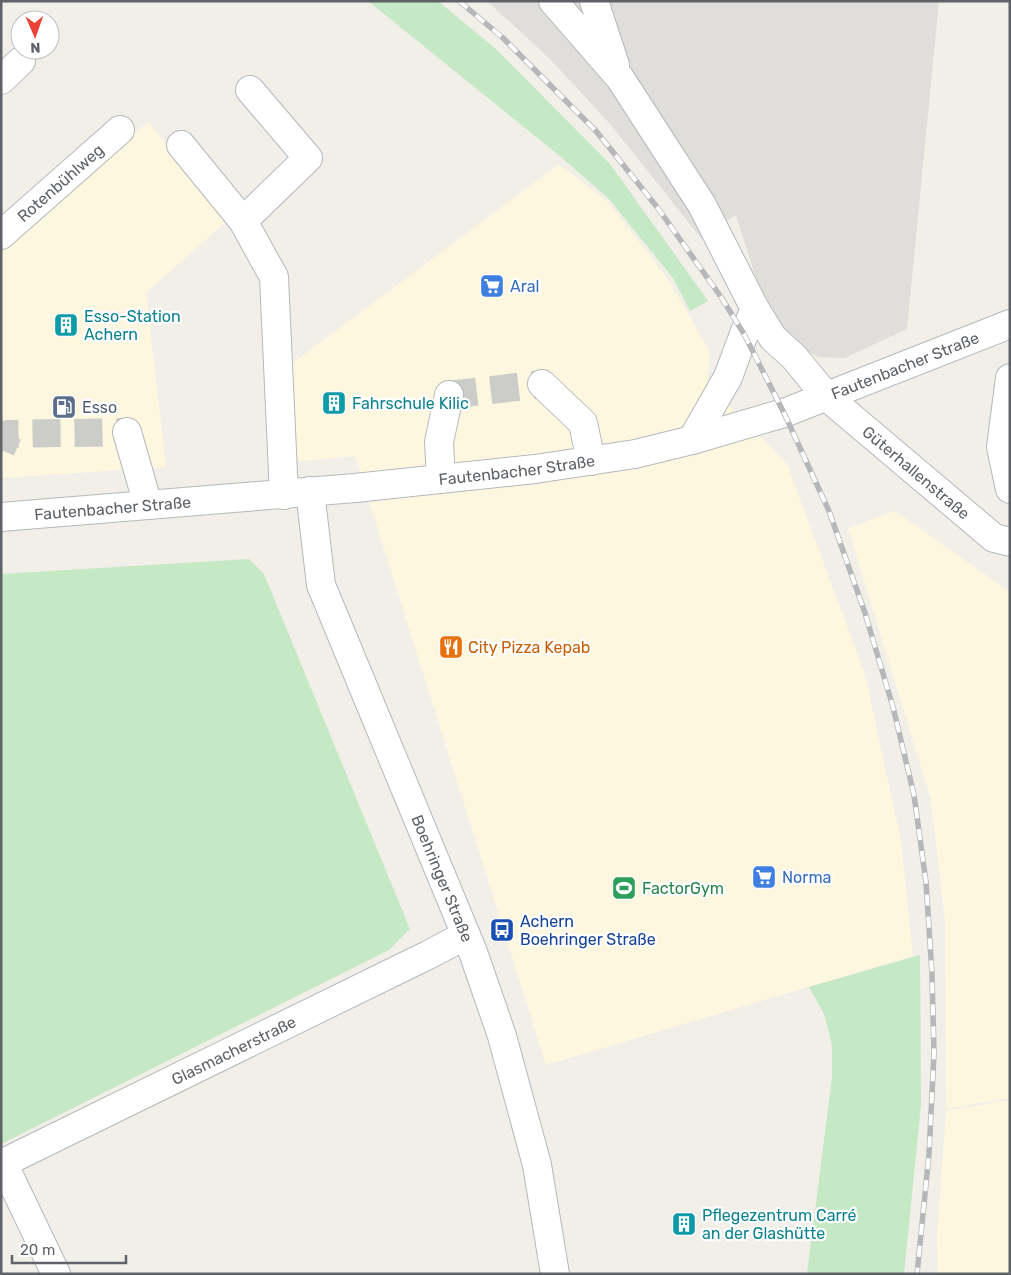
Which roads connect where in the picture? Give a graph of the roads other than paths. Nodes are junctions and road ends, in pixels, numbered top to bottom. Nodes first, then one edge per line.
1 (553, 1) edge
2 (594, 1) edge
3 (21, 61) dead end
4 (620, 78) junction
5 (1, 80) edge
6 (250, 90) dead end
7 (120, 130) dead end
8 (182, 145) dead end
9 (243, 221) junction
10 (1, 234) edge
11 (755, 309) junction
12 (1010, 324) edge
13 (1010, 378) edge
14 (542, 384) dead end
15 (449, 395) dead end
16 (826, 396) junction
17 (127, 432) dead end
18 (692, 440) junction
19 (591, 462) junction
20 (441, 479) junction
21 (1010, 489) edge
22 (310, 491) junction
23 (284, 495) junction
24 (148, 505) junction
25 (1, 517) edge
26 (1010, 542) edge
27 (466, 935) junction
28 (2, 1163) edge
29 (56, 1274) edge
30 (555, 1274) edge

1 - 4 street
2 - 4 street
3 - 5 street
4 - 11 street, Güterhallenstraße
6 - 9 street
7 - 10 street, Rotenbühlweg
8 - 9 street
9 - 23 street
11 - 16 street, Güterhallenstraße
11 - 18 street
12 - 16 street, Fautenbacher Straße
13 - 21 street
14 - 19 street
15 - 20 street
16 - 18 street, Fautenbacher Straße
16 - 26 street, Güterhallenstraße
17 - 24 street
18 - 19 street, Fautenbacher Straße
19 - 20 street, Fautenbacher Straße
20 - 22 street, Fautenbacher Straße
22 - 23 street, Fautenbacher Straße
22 - 27 street, Boehringer Straße
23 - 24 street, Fautenbacher Straße
24 - 25 street, Fautenbacher Straße
27 - 28 street, Glasmacherstraße
27 - 30 street, Boehringer Straße
28 - 29 street

